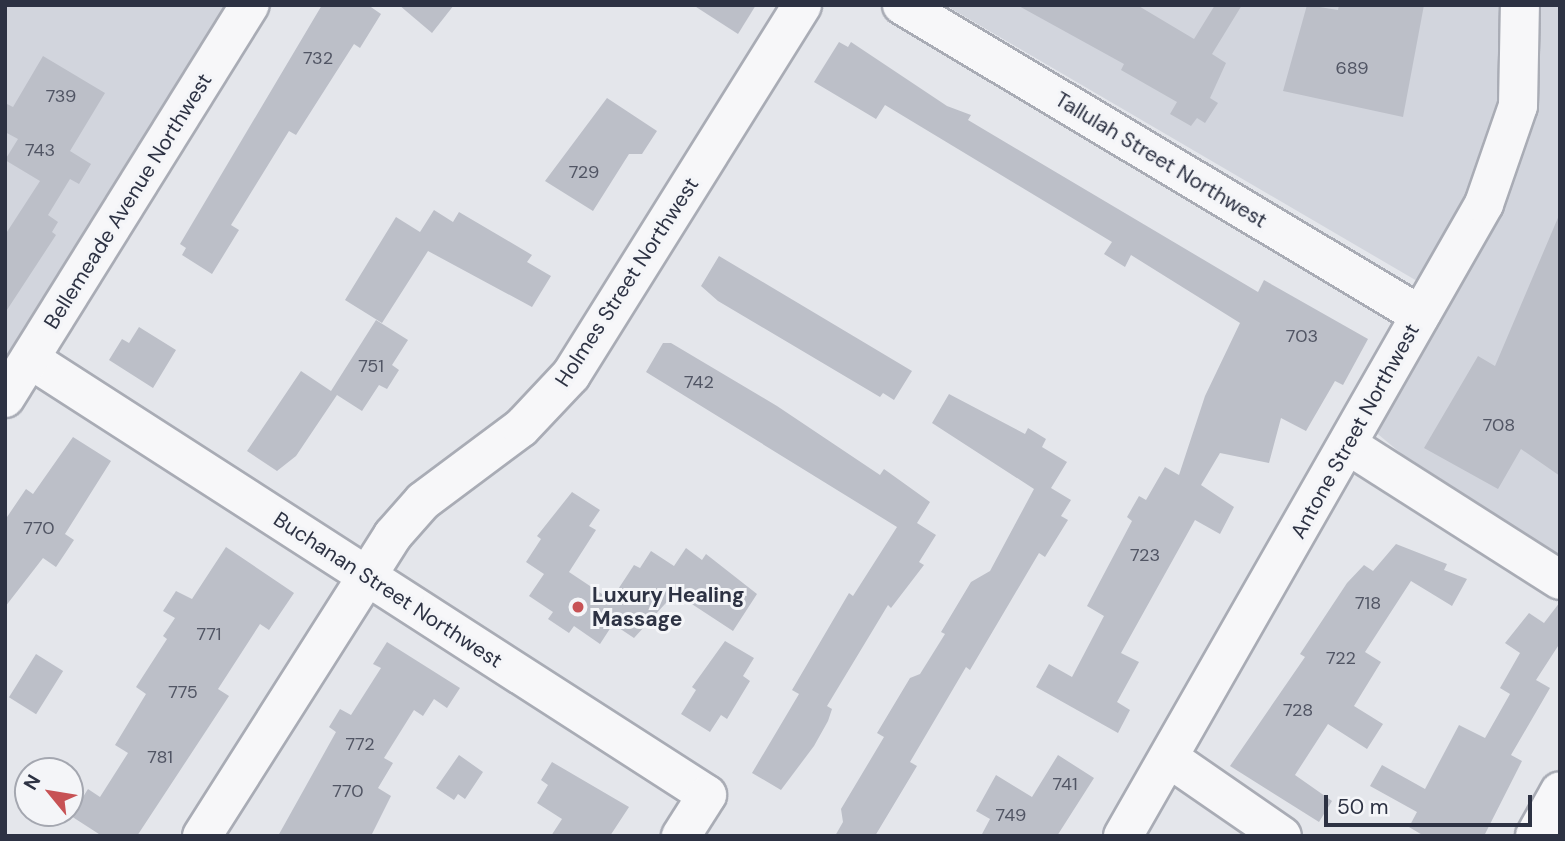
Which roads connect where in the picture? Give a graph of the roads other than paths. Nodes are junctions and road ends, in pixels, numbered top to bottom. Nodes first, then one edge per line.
1 (250, 5) edge
2 (802, 5) edge
3 (902, 5) edge
4 (1520, 5) edge
5 (1420, 315) junction
6 (30, 359) junction
7 (5, 398) edge
8 (1348, 445) junction
9 (366, 575) junction
10 (1560, 580) edge
11 (1169, 758) junction
12 (1560, 791) edge
13 (202, 836) edge
14 (681, 836) edge
15 (1123, 836) edge
16 (1282, 836) edge
17 (1535, 836) edge

1 - 6 street, Bellemeade Avenue Northwest
2 - 9 street, Holmes Street Northwest
3 - 5 street, Tallulah Street Northwest
4 - 5 street, Antone Street Northwest
5 - 8 street, Antone Street Northwest
6 - 7 street, Bellemeade Avenue Northwest
6 - 9 street, Buchanan Street Northwest
8 - 10 street
8 - 11 street, Antone Street Northwest
9 - 13 street, Holmes Street Northwest
9 - 14 street, Buchanan Street Northwest
11 - 15 street, Antone Street Northwest
11 - 16 street
12 - 17 street

